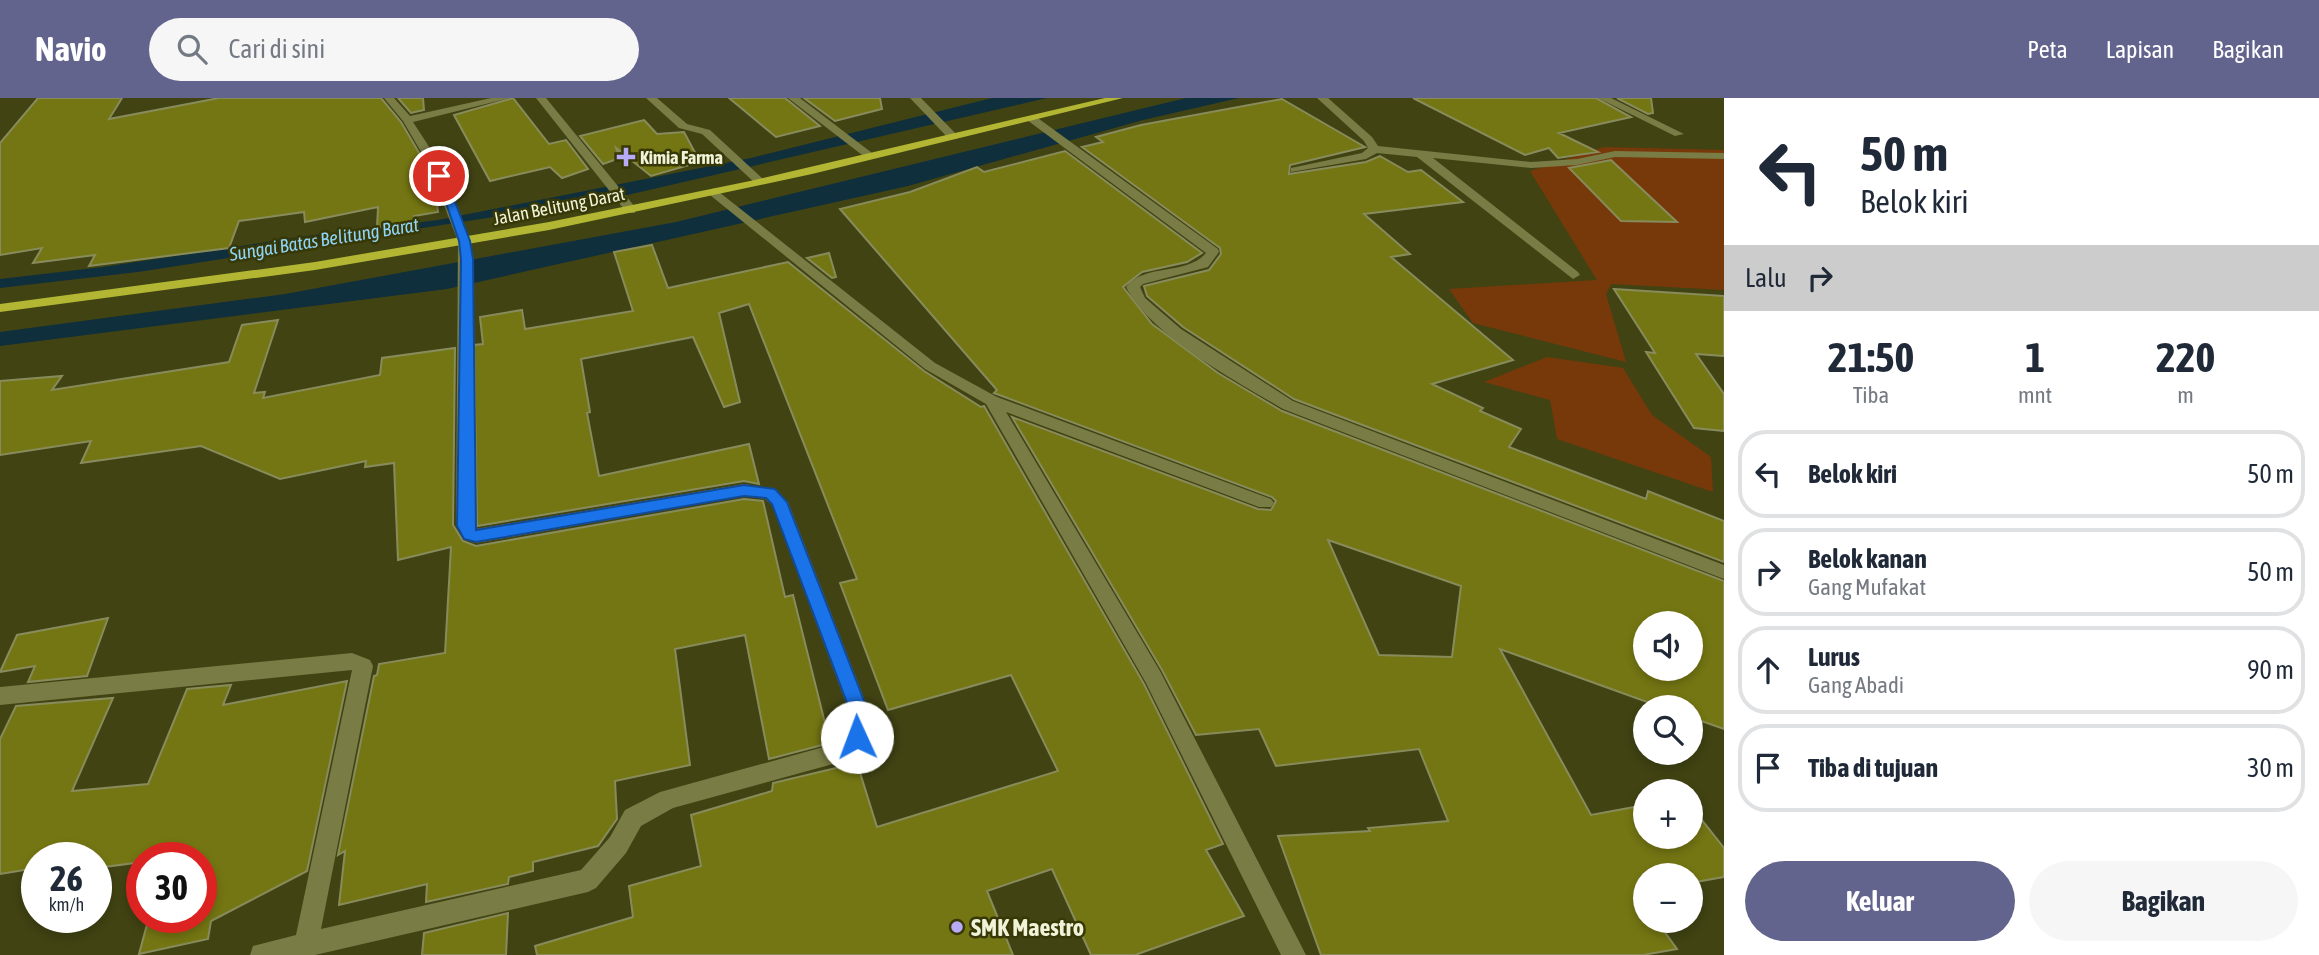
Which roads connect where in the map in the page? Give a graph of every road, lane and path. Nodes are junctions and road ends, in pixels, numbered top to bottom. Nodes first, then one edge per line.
1 (389, 98) edge
2 (505, 98) edge
3 (541, 98) edge
4 (651, 98) edge
5 (793, 98) edge
6 (915, 98) edge
7 (1118, 98) edge
8 (1322, 98) edge
9 (1603, 98) edge
10 (1031, 118) junction
11 (407, 120) junction
12 (1679, 134) dead end
13 (953, 137) junction
14 (1374, 149) junction
15 (1419, 153) junction
16 (870, 156) junction
17 (1724, 156) edge
18 (1295, 170) dead end
19 (759, 181) junction
20 (714, 192) junction
21 (631, 210) junction
22 (464, 241) junction
23 (1573, 275) dead end
24 (0, 308) edge
25 (992, 401) junction
26 (1265, 503) dead end
27 (1724, 572) edge
28 (0, 696) edge
29 (306, 945) junction
30 (262, 955) edge
31 (1294, 955) edge

1 - 11 street
2 - 11 street
3 - 21 street
4 - 19 street
5 - 16 street
6 - 13 street
7 - 10 main road, Jalan Belitung Darat
8 - 14 street
9 - 12 street
10 - 13 main road, Jalan Belitung Darat
10 - 27 street
11 - 22 street
13 - 16 main road, Jalan Belitung Darat
14 - 15 street
14 - 18 street
15 - 17 street
15 - 23 street
16 - 19 main road, Jalan Belitung Darat
19 - 20 main road, Jalan Belitung Darat
20 - 21 main road, Jalan Belitung Darat
20 - 25 street
21 - 22 main road, Jalan Belitung Darat
22 - 24 main road, Jalan Belitung Darat
22 - 29 street
25 - 26 street
25 - 31 street
28 - 29 street
29 - 30 street

